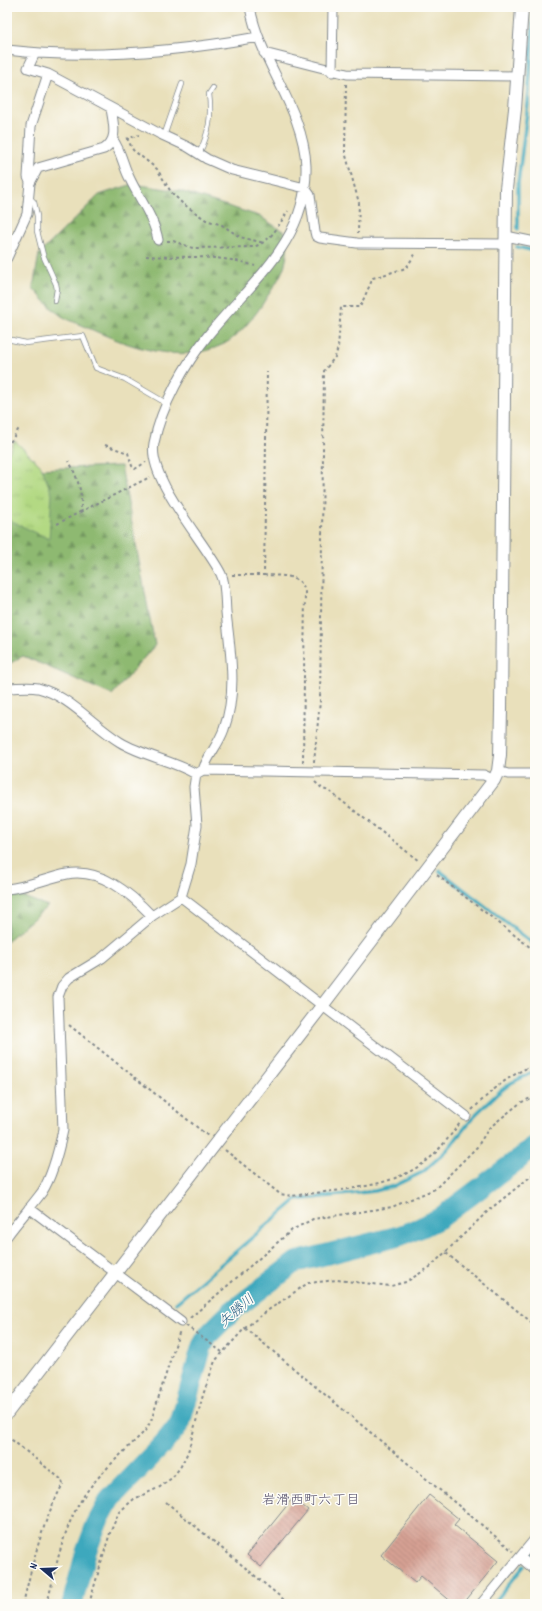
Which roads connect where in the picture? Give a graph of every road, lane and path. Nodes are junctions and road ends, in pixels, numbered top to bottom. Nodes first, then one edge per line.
1 (250, 7) edge
2 (334, 7) edge
3 (522, 7) edge
4 (258, 37) junction
5 (7, 50) edge
6 (35, 53) junction
7 (264, 53) junction
8 (332, 72) junction
9 (48, 74) junction
10 (347, 74) junction
11 (518, 76) junction
12 (182, 84) dead end
13 (214, 88) dead end
14 (111, 108) junction
15 (164, 136) junction
16 (127, 138) dead end
17 (114, 140) junction
18 (199, 154) junction
19 (30, 183) junction
20 (305, 188) junction
21 (30, 198) junction
22 (290, 207) dead end
23 (162, 240) joint
24 (506, 240) junction
25 (357, 242) junction
26 (420, 242) junction
27 (535, 242) edge
28 (264, 244) junction
29 (146, 256) dead end
30 (7, 258) edge
31 (265, 270) junction
32 (55, 301) dead end
33 (7, 339) edge
34 (267, 372) dead end
35 (166, 403) junction
36 (20, 426) dead end
37 (105, 445) dead end
38 (7, 447) edge
39 (155, 460) junction
40 (68, 461) dead end
41 (160, 472) junction
42 (80, 512) junction
43 (57, 524) dead end
44 (222, 575) junction
45 (264, 575) junction
46 (7, 688) edge
47 (199, 772) junction
48 (303, 772) junction
49 (313, 773) junction
50 (535, 774) edge
51 (496, 776) junction
52 (428, 867) junction
53 (7, 889) edge
54 (181, 897) junction
55 (152, 916) junction
56 (535, 951) edge
57 (322, 1006) junction
58 (60, 1024) junction
59 (535, 1064) edge
60 (535, 1096) edge
61 (466, 1116) junction
62 (216, 1143) junction
63 (535, 1173) edge
64 (29, 1208) junction
65 (7, 1236) edge
66 (446, 1253) junction
67 (115, 1273) junction
68 (182, 1323) junction
69 (535, 1325) edge
70 (245, 1328) junction
71 (222, 1352) junction
72 (7, 1413) edge
73 (7, 1436) edge
74 (166, 1502) dead end
75 (535, 1539) edge
76 (520, 1557) junction
77 (535, 1570) edge
78 (23, 1604) edge
79 (47, 1604) edge
80 (89, 1604) edge
81 (289, 1604) edge
82 (481, 1604) edge

1 - 4 street
2 - 8 street
3 - 11 street
4 - 6 street
4 - 7 street
5 - 6 street
6 - 9 street
7 - 8 street
7 - 20 street
8 - 10 street
9 - 14 street
9 - 19 street
10 - 11 street
10 - 25 path
11 - 24 street
12 - 15 lane
13 - 18 lane
14 - 15 street
14 - 17 street
15 - 18 street
16 - 28 path
17 - 19 street
17 - 23 street
18 - 20 street
19 - 21 street
20 - 25 street
20 - 31 street
21 - 30 street
21 - 32 lane
22 - 28 path
23 - 28 path
24 - 26 street
24 - 27 street
24 - 51 street
25 - 26 street
26 - 49 path
29 - 31 path
31 - 35 street
33 - 35 lane
34 - 45 path
35 - 39 street
36 - 38 path
37 - 39 path
39 - 41 street
40 - 42 path
41 - 42 path
41 - 44 street
42 - 43 path
44 - 45 path
44 - 47 street
45 - 48 path
46 - 47 street
47 - 48 street
47 - 54 street
48 - 49 street
49 - 51 street
49 - 52 path
50 - 51 street
51 - 52 street
52 - 56 path
52 - 57 street
53 - 55 street
54 - 55 street
54 - 57 street
55 - 58 street
57 - 61 street
57 - 62 street
58 - 62 path
58 - 64 street
59 - 61 path
60 - 68 path
61 - 62 path
62 - 67 street
63 - 66 path
64 - 65 street
64 - 67 street
66 - 69 path
66 - 70 path
67 - 68 street
67 - 72 street
68 - 71 path, bridge
68 - 79 path
70 - 71 path
70 - 76 path
71 - 80 path
73 - 78 path
74 - 81 path
75 - 76 street
76 - 77 street
76 - 82 street

